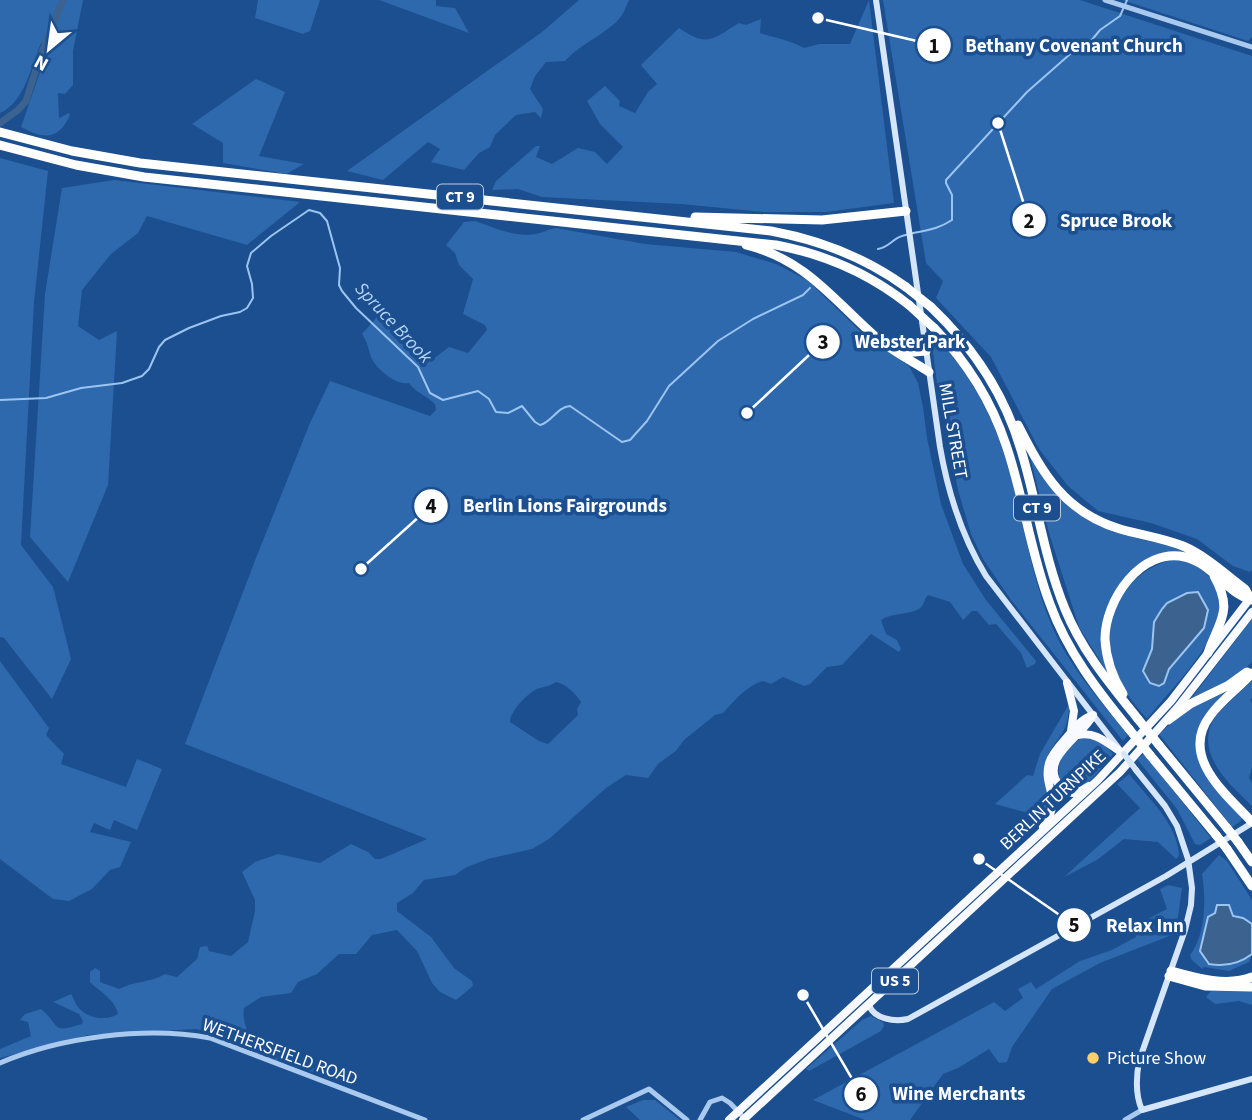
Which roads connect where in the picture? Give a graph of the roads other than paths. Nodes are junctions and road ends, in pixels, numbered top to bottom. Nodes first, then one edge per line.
1 (876, 0) edge
2 (1105, 0) edge
3 (1252, 47) edge
4 (2, 133) edge
5 (0, 145) edge
6 (906, 211) junction
7 (651, 217) junction
8 (724, 238) junction
9 (926, 351) junction
10 (897, 352) junction
11 (929, 372) junction
12 (999, 394) junction
13 (1211, 572) junction
14 (1251, 598) edge
15 (1252, 612) edge
16 (1209, 653) junction
17 (1252, 667) edge
18 (1252, 673) edge
19 (1067, 683) junction
20 (1093, 715) junction
21 (1136, 717) junction
22 (1168, 720) junction
23 (1072, 735) junction
24 (1114, 745) junction
25 (1124, 754) joint
26 (1094, 784) junction
27 (1252, 822) edge
28 (1038, 836) junction
29 (1189, 862) junction
30 (1252, 862) edge
31 (1252, 886) edge
32 (1170, 974) junction
33 (1252, 977) edge
34 (1252, 987) edge
35 (862, 998) junction
36 (869, 1005) junction
37 (0, 1063) edge
38 (1252, 1079) edge
39 (1142, 1111) junction
40 (738, 1112) junction
41 (425, 1120) edge
42 (583, 1120) edge
43 (687, 1120) edge
44 (700, 1120) edge
45 (729, 1120) edge
46 (745, 1120) edge
47 (1125, 1120) edge

1 - 6 main road, MILL STREET
2 - 3 street
4 - 7 highway, CT 9
5 - 8 highway, CT 9
6 - 7 highway
6 - 9 main road, MILL STREET
7 - 12 highway, CT 9, bridge
8 - 10 highway
8 - 31 highway, CT 9, bridge
9 - 10 highway
9 - 11 main road, MILL STREET
10 - 11 highway
11 - 19 main road, MILL STREET
12 - 14 highway
12 - 21 highway, CT 9
13 - 14 highway
13 - 16 highway
13 - 21 highway
14 - 16 highway, BERLIN TURNPIKE / US 5
15 - 22 highway, BERLIN TURNPIKE / US 5
16 - 26 highway, BERLIN TURNPIKE / US 5
17 - 22 highway
18 - 27 highway
19 - 20 main road, MILL STREET
19 - 23 highway
20 - 23 highway
20 - 24 main road, MILL STREET
21 - 30 highway, CT 9, bridge
22 - 36 highway, BERLIN TURNPIKE / US 5
23 - 24 highway
23 - 26 highway
23 - 28 highway
24 - 25 highway
25 - 29 main road, bridge
26 - 28 highway, BERLIN TURNPIKE / US 5
27 - 29 main road
28 - 35 highway, BERLIN TURNPIKE / US 5
29 - 32 main road
29 - 36 main road
32 - 33 highway
32 - 34 highway
32 - 39 main road
35 - 36 main road
35 - 40 highway, BERLIN TURNPIKE / US 5
36 - 46 highway, BERLIN TURNPIKE / US 5
37 - 41 street, WETHERSFIELD ROAD
38 - 39 main road
39 - 47 street
40 - 44 street
40 - 45 highway, BERLIN TURNPIKE / US 5
40 - 46 street
42 - 43 street

